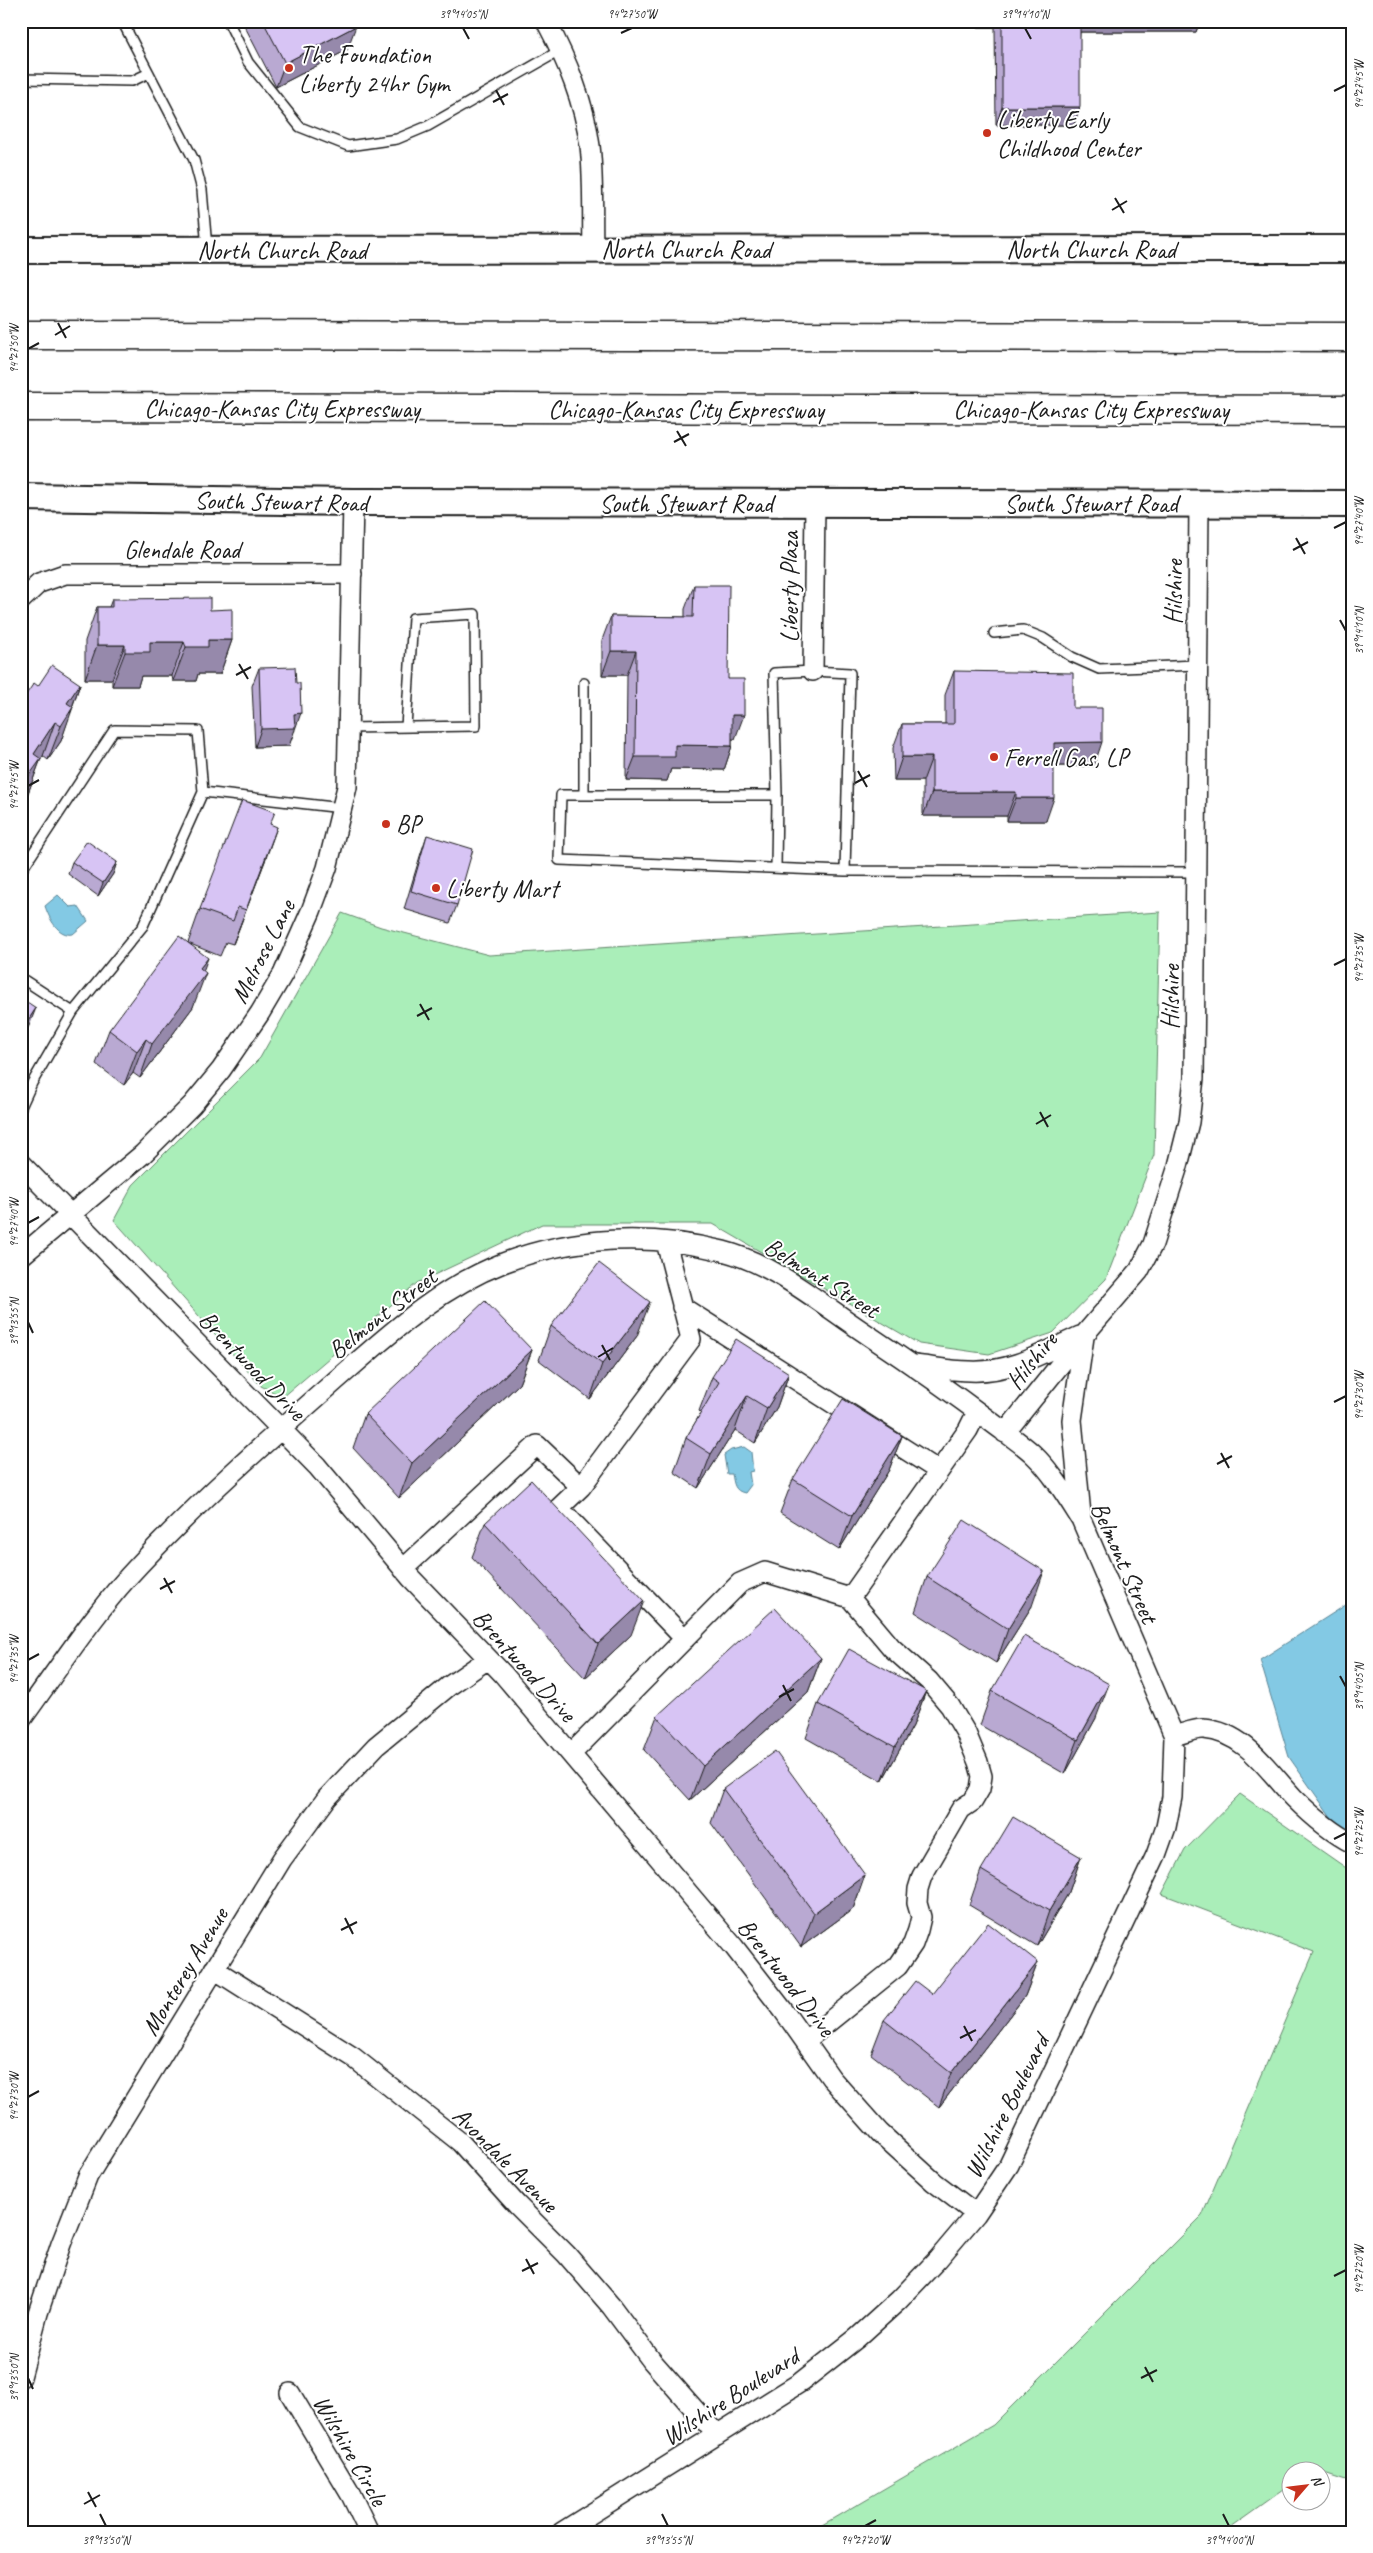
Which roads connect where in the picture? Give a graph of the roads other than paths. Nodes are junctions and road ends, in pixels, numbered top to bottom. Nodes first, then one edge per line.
1 (122, 21) edge
2 (228, 21) edge
3 (546, 21) edge
4 (561, 50) junction
5 (149, 73) junction
6 (21, 80) edge
7 (593, 249) junction
8 (1352, 249) edge
9 (21, 250) edge
10 (207, 250) junction
11 (21, 335) edge
12 (1352, 337) edge
13 (21, 407) edge
14 (1352, 410) edge
15 (21, 497) edge
16 (353, 502) junction
17 (815, 503) junction
18 (1198, 504) junction
19 (1352, 504) edge
20 (352, 574) junction
21 (21, 600) edge
22 (994, 633) dead end
23 (1197, 666) junction
24 (813, 672) junction
25 (584, 683) dead end
26 (406, 727) junction
27 (348, 728) junction
28 (203, 792) junction
29 (584, 795) junction
30 (777, 795) junction
31 (342, 808) junction
32 (776, 868) junction
33 (21, 871) edge
34 (845, 871) junction
35 (1196, 872) junction
36 (21, 978) edge
37 (72, 1012) junction
38 (21, 1107) edge
39 (21, 1164) edge
40 (71, 1215) junction
41 (666, 1242) junction
42 (21, 1256) edge
43 (682, 1307) junction
44 (1084, 1334) junction
45 (912, 1364) junction
46 (978, 1412) junction
47 (280, 1429) junction
48 (1005, 1433) junction
49 (939, 1471) junction
50 (581, 1487) junction
51 (1081, 1519) junction
52 (403, 1569) junction
53 (850, 1598) junction
54 (685, 1639) junction
55 (488, 1659) junction
56 (21, 1720) edge
57 (1174, 1736) junction
58 (570, 1754) junction
59 (1352, 1843) edge
60 (214, 1969) junction
61 (806, 2041) junction
62 (976, 2214) junction
63 (21, 2376) edge
64 (290, 2393) dead end
65 (717, 2435) junction
66 (369, 2532) edge
67 (562, 2532) edge

1 - 5 lane
2 - 4 lane
3 - 4 street
4 - 7 street
5 - 6 lane
5 - 10 lane
7 - 8 main road, North Church Road
7 - 10 main road, North Church Road
9 - 10 main road, North Church Road
11 - 12 highway
13 - 14 highway, Chicago-Kansas City Expressway
15 - 16 main road, South Stewart Road
16 - 17 main road, South Stewart Road
16 - 20 street, Melrose Lane
17 - 18 main road, South Stewart Road
17 - 24 street, Liberty Plaza
18 - 19 main road, South Stewart Road
18 - 23 street, Hilshire
20 - 21 street, Glendale Road
20 - 27 street, Melrose Lane
22 - 23 lane
23 - 35 street, Hilshire
24 - 30 lane
24 - 34 lane
25 - 29 lane
26 - 26 lane
26 - 27 lane
27 - 31 street, Melrose Lane
28 - 31 lane
28 - 33 lane
28 - 37 lane
29 - 30 lane
29 - 32 lane
30 - 32 lane
31 - 40 street, Melrose Lane
32 - 34 lane
34 - 35 lane
35 - 44 street, Hilshire
36 - 37 lane
37 - 38 lane
39 - 40 street, Brentwood Drive
40 - 42 street, Melrose Lane
40 - 47 street, Brentwood Drive
41 - 43 street
41 - 45 street, Belmont Street
41 - 47 street, Belmont Street
43 - 49 street
43 - 50 street
44 - 45 street, Belmont Street
44 - 48 street, Hilshire
44 - 51 street
45 - 46 street, Belmont Street
46 - 48 street, Belmont Street
46 - 49 street
47 - 52 street, Brentwood Drive
47 - 56 street, Belmont Street
48 - 51 street, Belmont Street
49 - 53 street
50 - 52 street
50 - 54 street
51 - 57 street, Belmont Street
52 - 55 street, Brentwood Drive
53 - 54 street
53 - 61 street
54 - 58 street
55 - 58 street, Brentwood Drive
55 - 60 street, Monterey Avenue
57 - 59 street
57 - 62 street, Wilshire Boulevard
58 - 61 street, Brentwood Drive
60 - 63 street, Monterey Avenue
60 - 65 street, Avondale Avenue
61 - 62 street, Brentwood Drive
62 - 65 street, Wilshire Boulevard
64 - 66 street, Wilshire Circle
65 - 67 street, Wilshire Boulevard

